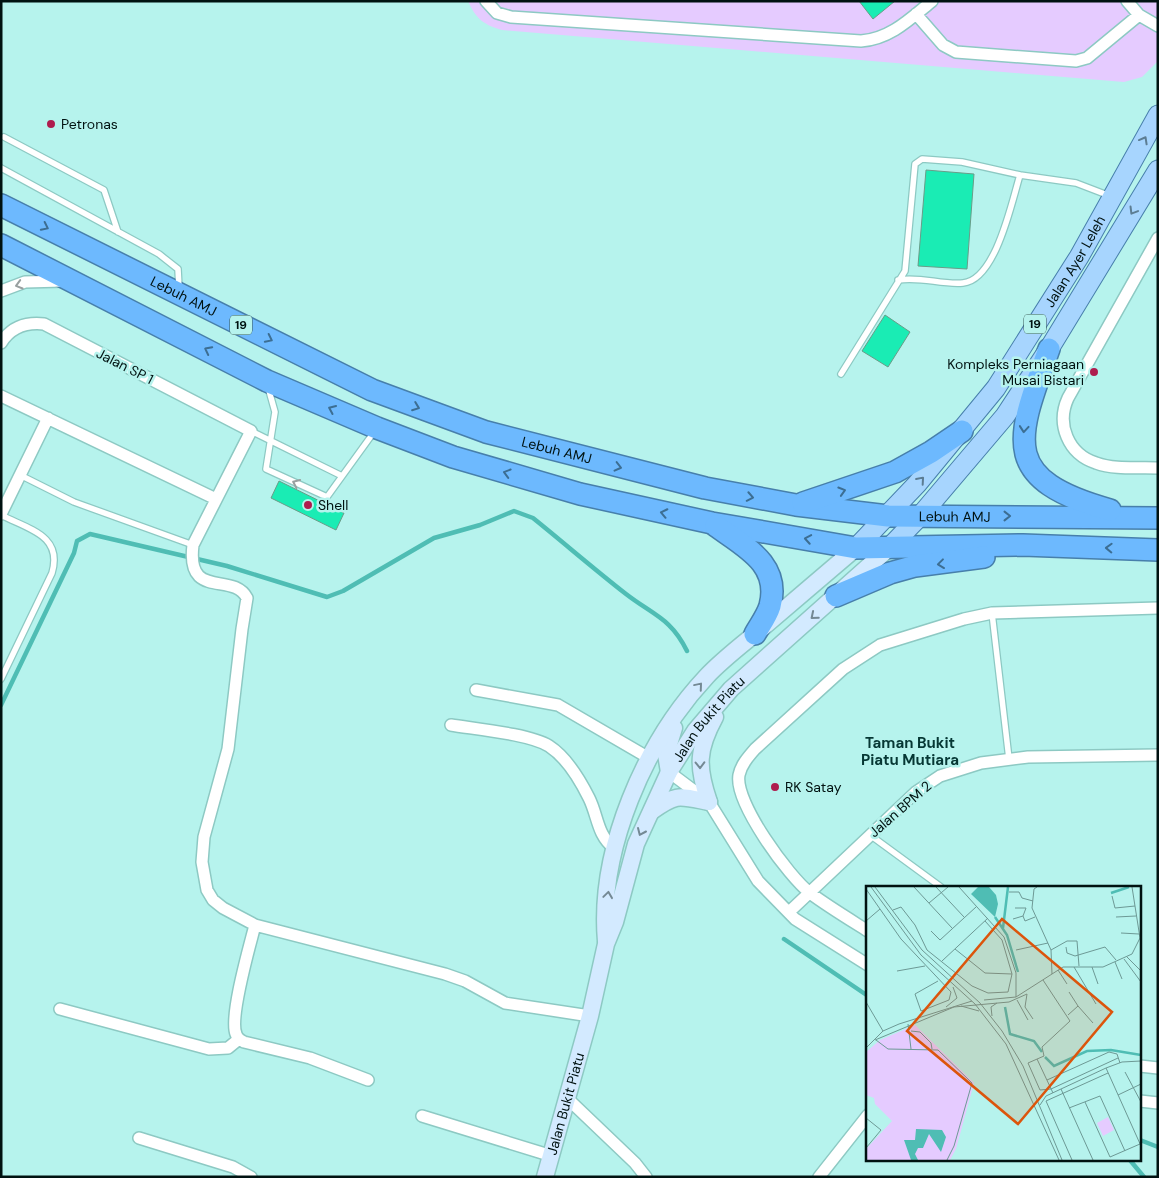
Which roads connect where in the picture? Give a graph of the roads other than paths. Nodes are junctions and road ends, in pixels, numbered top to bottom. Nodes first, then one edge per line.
1 (486, 1) edge
2 (932, 1) edge
3 (1127, 1) edge
4 (916, 14) junction
5 (1139, 15) junction
6 (1158, 26) edge
7 (1158, 115) edge
8 (4, 137) dead end
9 (1, 168) edge
10 (1157, 174) edge
11 (1020, 175) junction
12 (1112, 197) junction
13 (1, 205) edge
14 (1098, 221) junction
15 (118, 232) junction
16 (1158, 238) edge
17 (1, 245) edge
18 (898, 280) junction
19 (72, 281) junction
20 (1, 291) edge
21 (179, 294) junction
22 (1, 343) edge
23 (1049, 349) junction
24 (841, 374) dead end
25 (267, 380) junction
26 (1, 396) edge
27 (48, 418) junction
28 (376, 428) junction
29 (252, 430) junction
30 (962, 431) junction
31 (270, 440) junction
32 (1158, 468) edge
33 (20, 475) junction
34 (342, 476) junction
35 (216, 499) junction
36 (796, 505) junction
37 (1, 515) edge
38 (888, 516) junction
39 (921, 516) junction
40 (1135, 517) junction
41 (1158, 518) edge
42 (712, 523) junction
43 (1023, 545) junction
44 (856, 548) junction
45 (889, 548) junction
46 (1158, 550) edge
47 (192, 554) junction
48 (836, 596) junction
49 (1158, 608) edge
50 (992, 613) junction
51 (755, 634) junction
52 (1, 679) edge
53 (731, 689) junction
54 (476, 690) dead end
55 (684, 703) junction
56 (451, 725) dead end
57 (1158, 755) edge
58 (649, 758) junction
59 (1009, 759) junction
60 (669, 772) junction
61 (709, 802) junction
62 (625, 813) junction
63 (649, 813) junction
64 (870, 835) junction
65 (614, 848) junction
66 (941, 886) edge
67 (809, 892) junction
68 (789, 912) junction
69 (255, 924) junction
70 (866, 930) edge
71 (606, 944) junction
72 (866, 964) edge
73 (60, 1009) dead end
74 (590, 1016) junction
75 (239, 1039) junction
76 (1142, 1066) edge
77 (1158, 1068) edge
78 (368, 1080) dead end
79 (568, 1099) junction
80 (1142, 1101) edge
81 (1158, 1103) edge
82 (422, 1116) dead end
83 (866, 1118) edge
84 (138, 1138) dead end
85 (552, 1156) junction
86 (251, 1177) edge
87 (546, 1177) edge
88 (646, 1177) edge
89 (819, 1177) edge

1 - 4 street
2 - 4 street
3 - 5 street
4 - 5 street
5 - 6 street
12 -> 7 main road, Jalan Ayer Leleh / 19
8 - 15 lane
9 - 15 lane
10 - 14 main road
10 -> 23 main road, Jalan Ayer Leleh / 19
11 - 12 lane
11 - 18 lane
11 - 18 lane
12 - 14 main road, Jalan Ayer Leleh / 19
13 -> 21 highway, Lebuh AMJ / 19
14 - 30 main road, Jalan Ayer Leleh / 19
15 - 21 lane
16 - 32 street
17 - 19 highway
18 - 24 lane
19 -> 20 street
25 -> 19 highway
21 -> 36 highway, Lebuh AMJ / 19
22 - 29 street, Jalan SP 1
23 - 39 main road, Jalan Ayer Leleh / 19
23 -> 40 highway
28 -> 25 highway
25 - 31 lane
26 - 27 street
27 - 33 street
27 - 35 street
28 - 34 lane
42 -> 28 highway
29 - 31 lane
29 - 35 street
36 -> 30 highway
38 -> 30 main road, Jalan Ayer Leleh / 19
31 - 34 lane
34 -> 31 lane
33 - 37 street
33 - 47 lane
35 - 47 street
36 - 38 highway, Lebuh AMJ / 19
37 - 52 lane
38 - 39 highway, Lebuh AMJ / 19
38 - 44 main road, Jalan Ayer Leleh
39 -> 40 highway, Lebuh AMJ / 19
39 - 45 main road, Jalan Ayer Leleh
40 - 41 highway, Lebuh AMJ / 19
44 -> 42 highway
42 - 51 highway
43 - 45 highway
46 -> 43 highway
43 -> 48 highway
44 - 45 highway
44 - 51 main road, Jalan Bukit Piatu
45 - 48 main road, Jalan Bukit Piatu
47 - 69 street
48 -> 53 main road, Jalan Bukit Piatu
49 - 50 street
50 - 59 lane
50 - 67 street
55 -> 51 main road, Jalan Bukit Piatu
53 - 60 main road, Jalan Bukit Piatu
53 -> 61 main road
54 - 58 street
55 - 58 main road, Jalan Bukit Piatu
55 - 60 main road
56 - 65 street
57 - 59 street, Jalan BPM 2
58 - 62 main road, Jalan Bukit Piatu
59 - 64 street, Jalan BPM 2
60 - 61 street
60 - 62 main road
60 - 63 main road, Jalan Bukit Piatu
61 - 63 main road
61 - 68 street
62 - 65 main road, Jalan Bukit Piatu
63 -> 71 main road, Jalan Bukit Piatu
64 - 66 lane
64 - 67 street, Jalan BPM 2
71 -> 65 main road, Jalan Bukit Piatu
67 - 68 street, Jalan BPM 2
67 - 70 street
68 - 72 street
69 - 74 street
69 - 75 street
71 - 74 main road, Jalan Bukit Piatu
73 - 75 street
74 - 79 main road, Jalan Bukit Piatu
75 - 78 street
76 - 77 street
79 - 85 main road, Jalan Bukit Piatu
79 - 88 street
80 - 81 street
82 - 85 street
83 - 89 street
84 - 86 street
85 - 87 main road, Jalan Bukit Piatu

